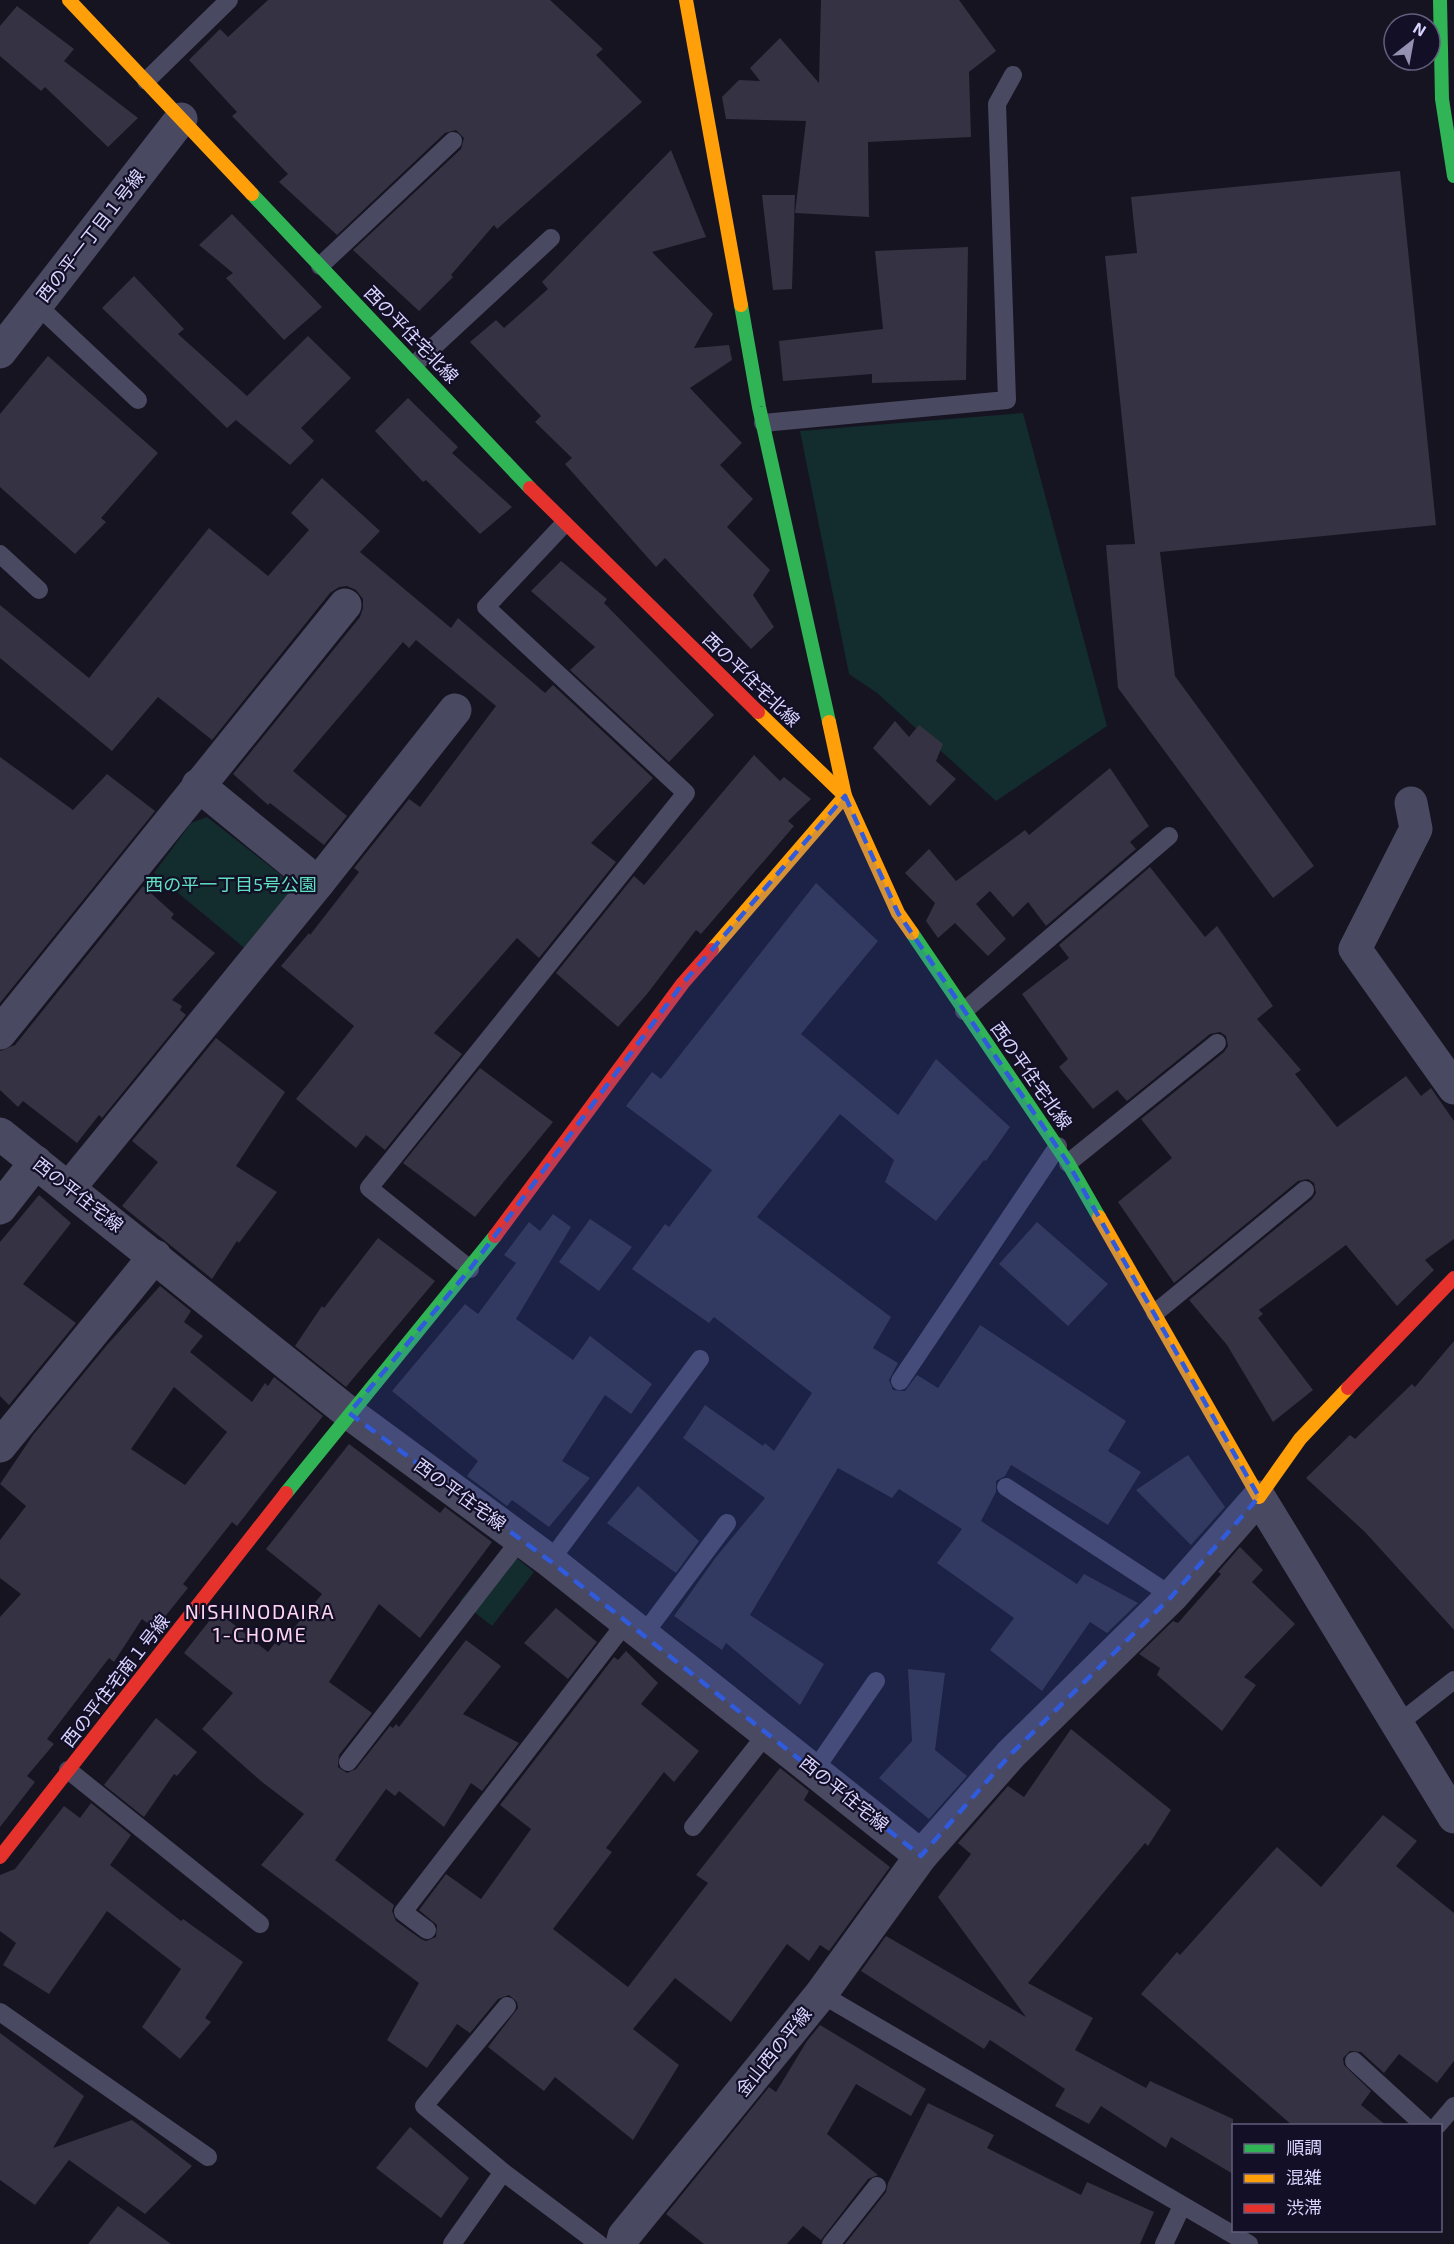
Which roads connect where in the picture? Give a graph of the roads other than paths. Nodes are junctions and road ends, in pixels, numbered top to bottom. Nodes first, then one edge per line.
1 (69, 0) edge
2 (229, 0) edge
3 (686, 0) edge
4 (1440, 0) edge
5 (1012, 75) dead end
6 (146, 81) junction
7 (181, 119) junction
8 (453, 141) dead end
9 (1454, 176) edge
10 (551, 238) dead end
11 (320, 266) junction
12 (37, 305) junction
13 (0, 352) edge
14 (415, 364) junction
15 (138, 400) dead end
16 (763, 423) junction
17 (564, 524) junction
18 (0, 554) edge
19 (39, 590) dead end
20 (345, 605) dead end
21 (455, 710) dead end
22 (198, 785) junction
23 (845, 796) junction
24 (1411, 803) dead end
25 (1168, 836) dead end
26 (318, 883) junction
27 (964, 1011) junction
28 (0, 1033) edge
29 (1217, 1043) dead end
30 (1454, 1088) edge
31 (0, 1134) edge
32 (1058, 1146) junction
33 (36, 1162) junction
34 (1068, 1163) junction
35 (69, 1188) junction
36 (1305, 1190) dead end
37 (0, 1208) edge
38 (155, 1256) junction
39 (470, 1269) junction
40 (1454, 1278) edge
41 (1155, 1313) junction
42 (700, 1359) dead end
43 (900, 1380) dead end
44 (349, 1413) junction
45 (0, 1446) edge
46 (1006, 1486) dead end
47 (1259, 1497) junction
48 (727, 1523) dead end
49 (520, 1539) junction
50 (550, 1561) junction
51 (1173, 1596) junction
52 (635, 1627) junction
53 (1454, 1680) edge
54 (876, 1681) dead end
55 (1398, 1724) junction
56 (768, 1732) junction
57 (348, 1762) dead end
58 (68, 1770) junction
59 (813, 1771) junction
60 (1454, 1817) edge
61 (693, 1827) dead end
62 (921, 1856) junction
63 (0, 1857) edge
64 (260, 1924) dead end
65 (427, 1930) dead end
66 (821, 1994) junction
67 (507, 2006) dead end
68 (0, 2012) edge
69 (1354, 2061) dead end
70 (1454, 2106) edge
71 (1423, 2124) edge
72 (1439, 2124) edge
73 (208, 2157) dead end
74 (503, 2172) junction
75 (877, 2186) dead end
76 (1182, 2206) junction
77 (621, 2242) edge
78 (452, 2244) edge
79 (831, 2244) edge
80 (1164, 2244) edge
81 (1249, 2244) edge

1 - 6 street, 西の平住宅北線
2 - 6 lane
3 - 16 street
4 - 9 street
5 - 16 lane
6 - 7 street, 西の平住宅北線
7 - 11 street, 西の平住宅北線
7 - 12 street, 西の平一丁目１号線
8 - 11 lane
10 - 14 lane
11 - 14 street, 西の平住宅北線
12 - 13 street, 西の平一丁目１号線
12 - 15 lane
14 - 17 street, 西の平住宅北線
16 - 23 street
17 - 23 street, 西の平住宅北線
17 - 39 lane
18 - 19 lane
20 - 22 street
21 - 26 street
22 - 26 street
22 - 28 street
23 - 27 street, 西の平住宅北線
23 - 39 street, 西の平住宅南１号線
24 - 30 street
25 - 27 lane
26 - 35 street
27 - 32 street, 西の平住宅北線
29 - 34 lane
31 - 33 street, 西の平住宅線
32 - 34 street, 西の平住宅北線
32 - 43 lane
33 - 35 street, 西の平住宅線
33 - 37 street
34 - 41 street, 西の平住宅北線
35 - 38 street, 西の平住宅線
36 - 41 lane
38 - 44 street, 西の平住宅線
38 - 45 street
39 - 44 street, 西の平住宅南１号線
40 - 47 street
41 - 47 street, 西の平住宅北線
42 - 50 lane
44 - 49 street, 西の平住宅線
44 - 58 street, 西の平住宅南１号線
46 - 51 lane
47 - 51 street, 金山西の平線
47 - 55 street
48 - 52 lane
49 - 50 street, 西の平住宅線
49 - 57 lane
50 - 52 street, 西の平住宅線
51 - 62 street, 金山西の平線
52 - 56 street, 西の平住宅線
52 - 65 lane
53 - 55 lane
54 - 59 lane
55 - 60 street
56 - 59 street, 西の平住宅線
56 - 61 lane
58 - 63 street, 西の平住宅南１号線
58 - 64 lane
59 - 62 street, 西の平住宅線
62 - 66 street, 金山西の平線
66 - 76 lane
66 - 77 street, 金山西の平線
67 - 74 lane
68 - 73 lane
69 - 71 lane
70 - 72 lane
74 - 77 lane
74 - 78 lane
75 - 79 lane
76 - 80 lane
76 - 81 lane

